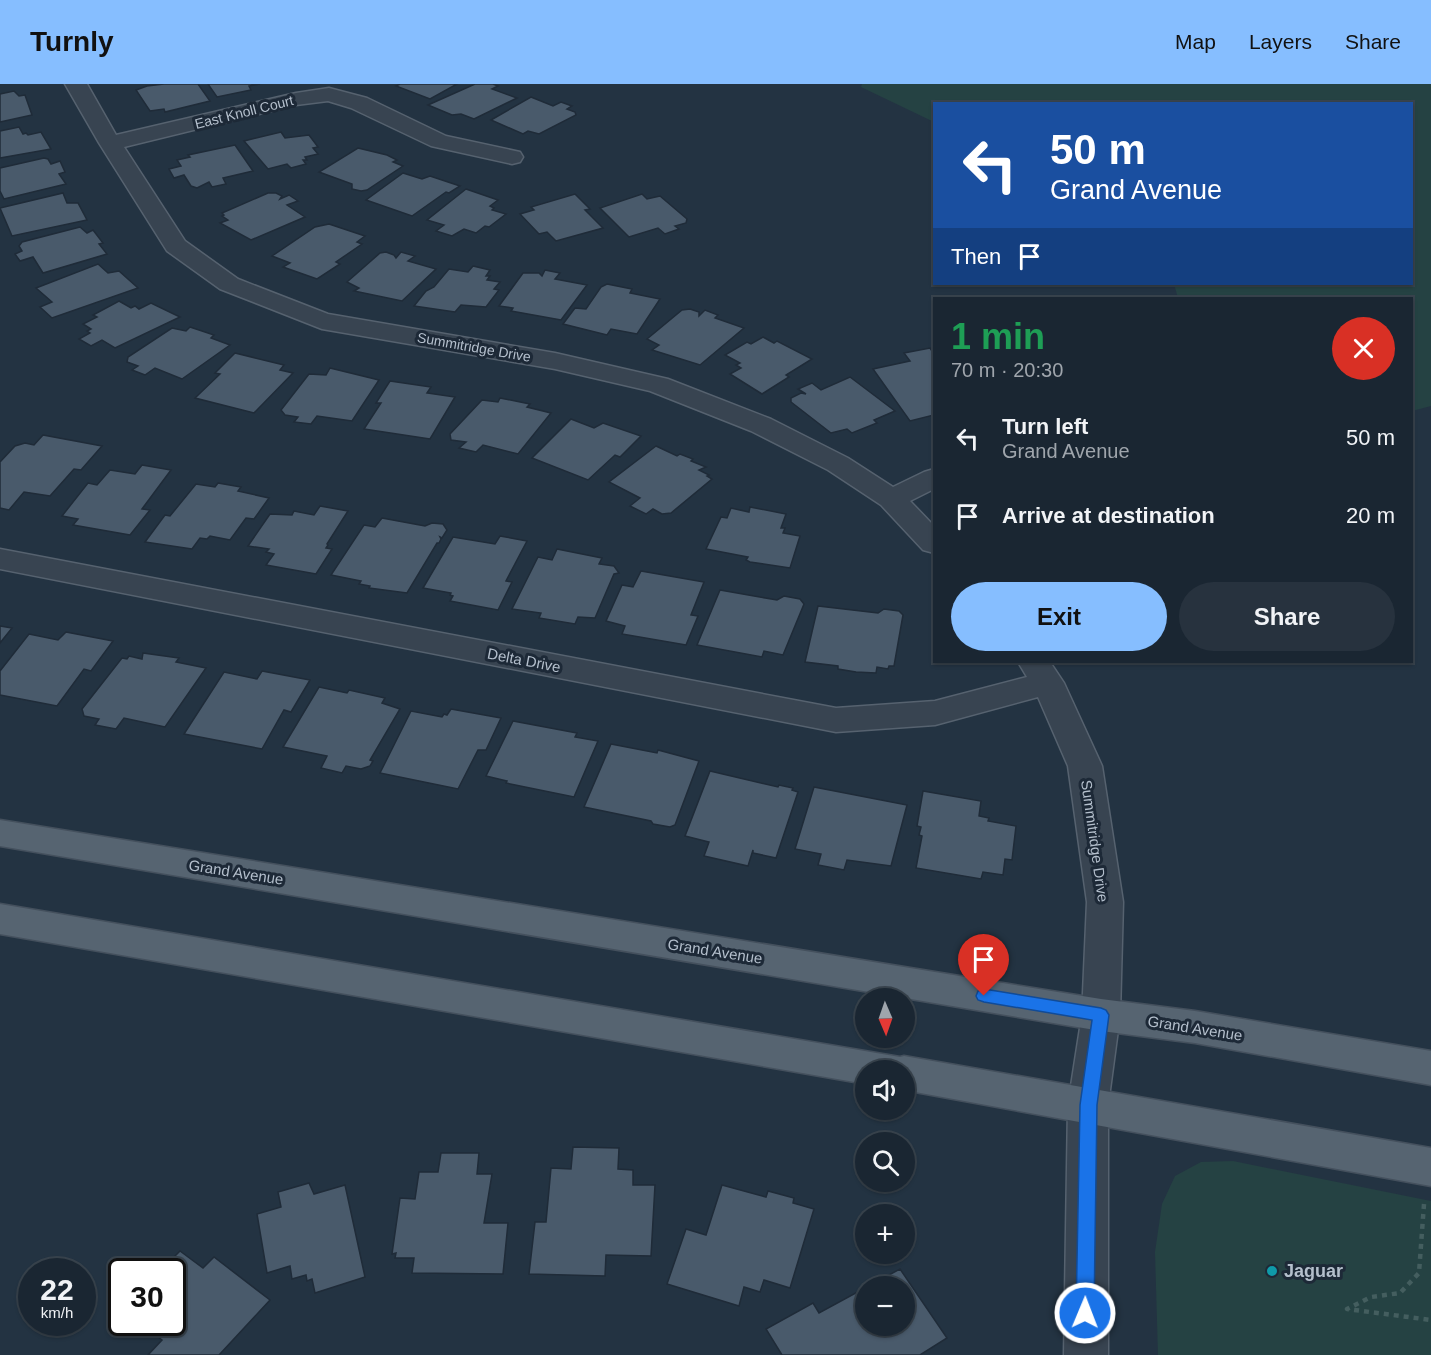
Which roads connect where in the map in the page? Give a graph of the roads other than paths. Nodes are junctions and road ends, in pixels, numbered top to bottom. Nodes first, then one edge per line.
1 (76, 84) edge
2 (110, 143) junction
3 (512, 157) dead end
4 (933, 478) edge
5 (891, 499) junction
6 (933, 542) edge
7 (0, 559) edge
8 (1041, 672) edge
9 (0, 833) edge
10 (0, 919) edge
11 (1101, 1015) junction
12 (855, 1065) edge
13 (1431, 1068) edge
14 (915, 1075) edge
15 (1088, 1105) junction
16 (1431, 1167) edge
17 (1086, 1355) edge

1 - 2 street, Summitridge Drive
2 - 3 street, East Knoll Court
2 - 5 street, Summitridge Drive
4 - 5 street
5 - 6 street, Summitridge Drive
7 - 8 street, Delta Drive
8 - 11 street, Summitridge Drive
9 - 11 main road, Grand Avenue
10 - 12 main road
11 - 13 main road, Grand Avenue
11 - 15 street, Summitridge Drive
14 - 15 main road
15 - 16 main road
15 - 17 street, Summitridge Drive

